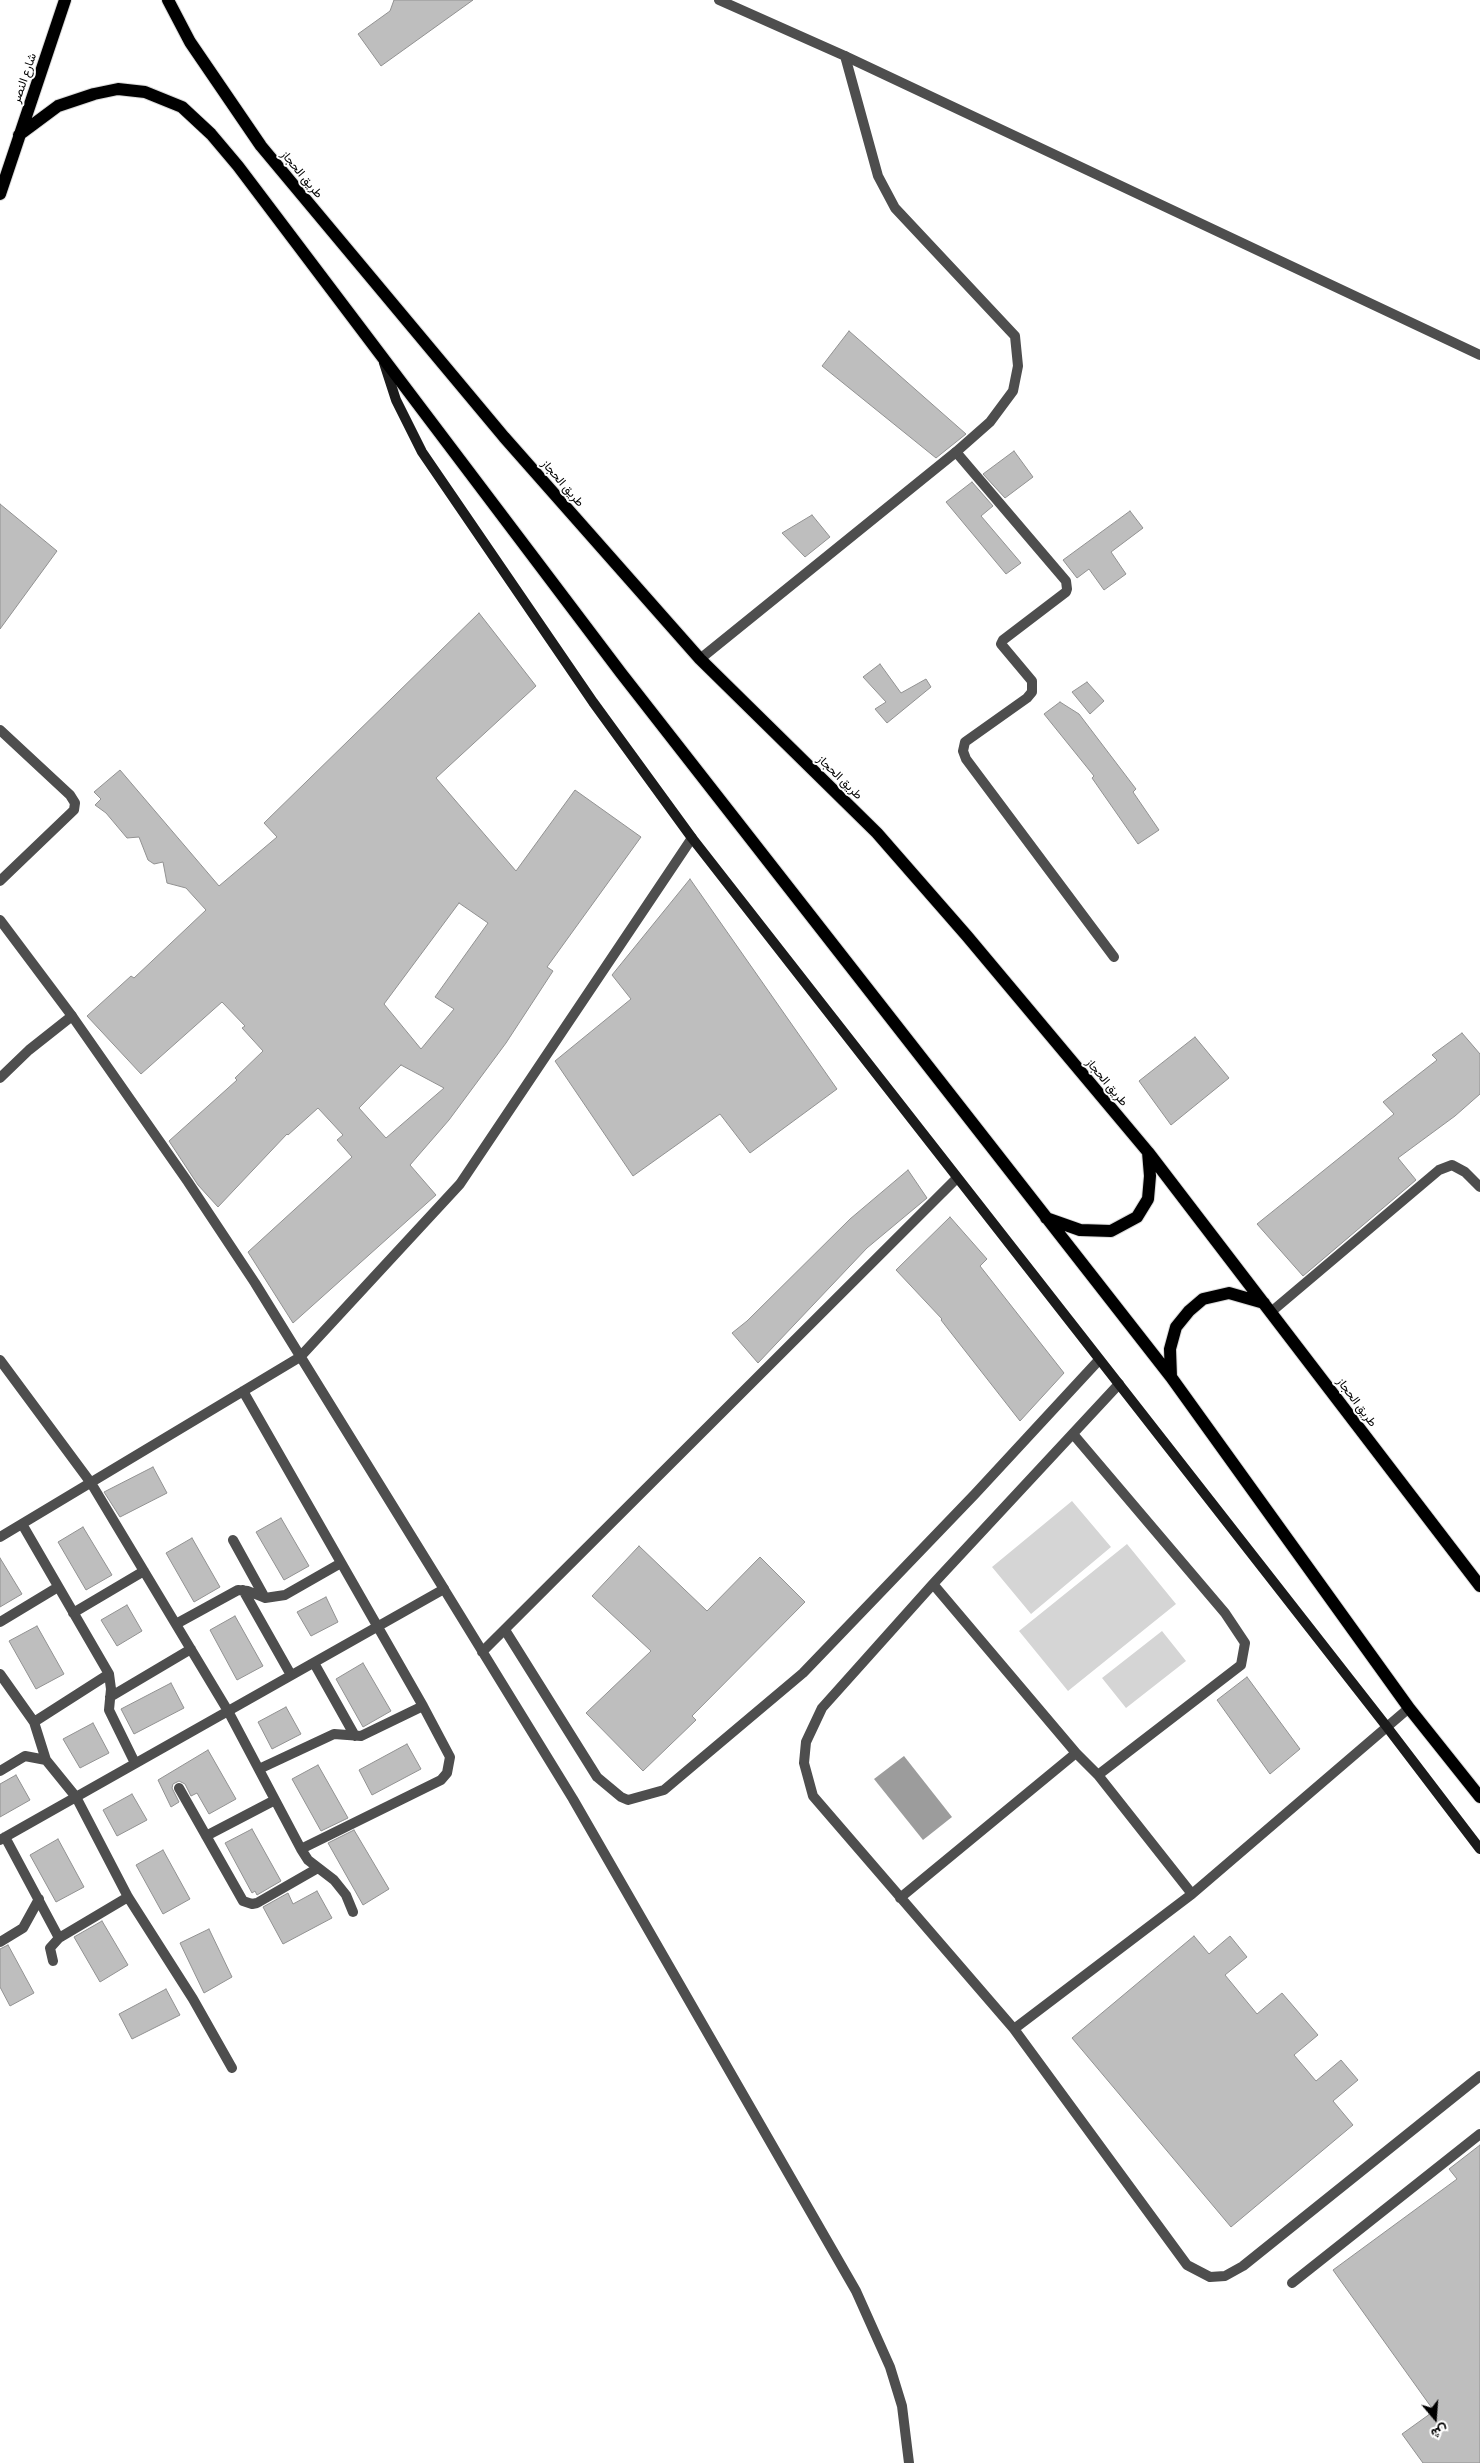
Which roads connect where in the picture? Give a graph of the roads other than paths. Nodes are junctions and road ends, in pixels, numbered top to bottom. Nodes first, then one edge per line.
1 (65, 0) edge
2 (168, 0) edge
3 (719, 0) edge
4 (845, 56) junction
5 (19, 135) junction
6 (0, 194) edge
7 (1480, 355) edge
8 (383, 357) junction
9 (956, 452) junction
10 (700, 659) junction
11 (0, 730) edge
12 (692, 838) junction
13 (0, 881) edge
14 (0, 920) edge
15 (1114, 957) dead end
16 (72, 1016) junction
17 (0, 1078) edge
18 (1148, 1152) junction
19 (957, 1178) junction
20 (1480, 1187) edge
21 (1046, 1218) junction
22 (1267, 1307) junction
23 (300, 1357) junction
24 (0, 1360) edge
25 (1100, 1360) junction
26 (1171, 1377) junction
27 (1119, 1384) junction
28 (243, 1391) junction
29 (1073, 1434) junction
30 (91, 1483) junction
31 (22, 1524) junction
32 (0, 1537) edge
33 (234, 1540) dead end
34 (341, 1562) junction
35 (144, 1571) junction
36 (933, 1584) junction
37 (1480, 1586) edge
38 (58, 1587) junction
39 (444, 1589) junction
40 (243, 1590) junction
41 (265, 1598) junction
42 (74, 1614) junction
43 (0, 1622) edge
44 (176, 1624) junction
45 (378, 1627) junction
46 (505, 1630) junction
47 (191, 1649) junction
48 (482, 1652) junction
49 (314, 1662) junction
50 (0, 1674) edge
51 (108, 1674) junction
52 (291, 1675) junction
53 (110, 1697) junction
54 (423, 1706) junction
55 (1409, 1708) junction
56 (228, 1711) junction
57 (34, 1722) junction
58 (1387, 1727) junction
59 (355, 1736) junction
60 (1076, 1753) junction
61 (46, 1760) junction
62 (135, 1763) junction
63 (259, 1769) junction
64 (0, 1771) edge
65 (1098, 1775) junction
66 (179, 1788) dead end
67 (76, 1797) junction
68 (1480, 1797) edge
69 (275, 1800) junction
70 (206, 1836) junction
71 (2, 1839) edge
72 (301, 1849) junction
73 (1480, 1850) edge
74 (318, 1868) junction
75 (1192, 1894) junction
76 (128, 1897) junction
77 (900, 1898) junction
78 (39, 1899) junction
79 (354, 1912) dead end
80 (59, 1938) junction
81 (0, 1942) edge
82 (53, 1961) dead end
83 (1014, 2029) junction
84 (232, 2068) dead end
85 (1480, 2076) edge
86 (1480, 2134) edge
87 (1292, 2283) dead end
88 (909, 2463) edge

1 - 5 main road, شارع النصر
2 - 10 main road, طريق الحجاز
3 - 4 street
4 - 7 street
4 - 9 street
5 - 6 main road, شارع النصر
5 - 8 main road
8 - 12 main road
8 - 21 main road
9 - 10 street
9 - 15 street
10 - 18 main road, طريق الحجاز
11 - 13 street
12 - 19 main road
12 - 23 street
14 - 16 street
16 - 17 street
16 - 23 street
18 - 21 main road
18 - 22 main road, طريق الحجاز
19 - 25 main road
19 - 46 street
20 - 22 street
21 - 26 main road
22 - 26 main road
22 - 37 main road, طريق الحجاز
23 - 28 street
23 - 39 street
24 - 30 street
25 - 27 main road
25 - 46 street
26 - 55 main road
27 - 29 street
27 - 58 main road
28 - 30 street
28 - 34 street
29 - 36 street
29 - 65 street
30 - 31 street
30 - 35 street
31 - 32 street
31 - 38 street
33 - 41 street
34 - 41 street
34 - 45 street
35 - 42 street
35 - 44 street
36 - 60 street
36 - 77 street
38 - 42 street
38 - 43 street
39 - 45 street
39 - 48 street
40 - 41 street
40 - 44 street
40 - 52 street
42 - 51 street
44 - 47 street
45 - 49 street
45 - 54 street
46 - 48 street
47 - 53 street
47 - 56 street
48 - 88 street
49 - 52 street
49 - 59 street
50 - 57 street
51 - 53 street
51 - 57 street
52 - 56 street
53 - 62 street
54 - 59 street
54 - 72 street
55 - 58 street
55 - 68 main road
56 - 62 street
56 - 63 street
57 - 61 street
58 - 73 main road
58 - 75 street
59 - 63 street
60 - 65 street
60 - 77 street
61 - 64 street
61 - 67 street
62 - 67 street
63 - 69 street
65 - 75 street
66 - 70 street
67 - 71 street
67 - 76 street
69 - 70 street
69 - 72 street
70 - 74 street
71 - 78 street
72 - 74 street
74 - 79 street
75 - 83 street
76 - 80 street
76 - 84 street
77 - 83 street
78 - 80 street
78 - 81 street
80 - 82 street
83 - 85 street
86 - 87 street

